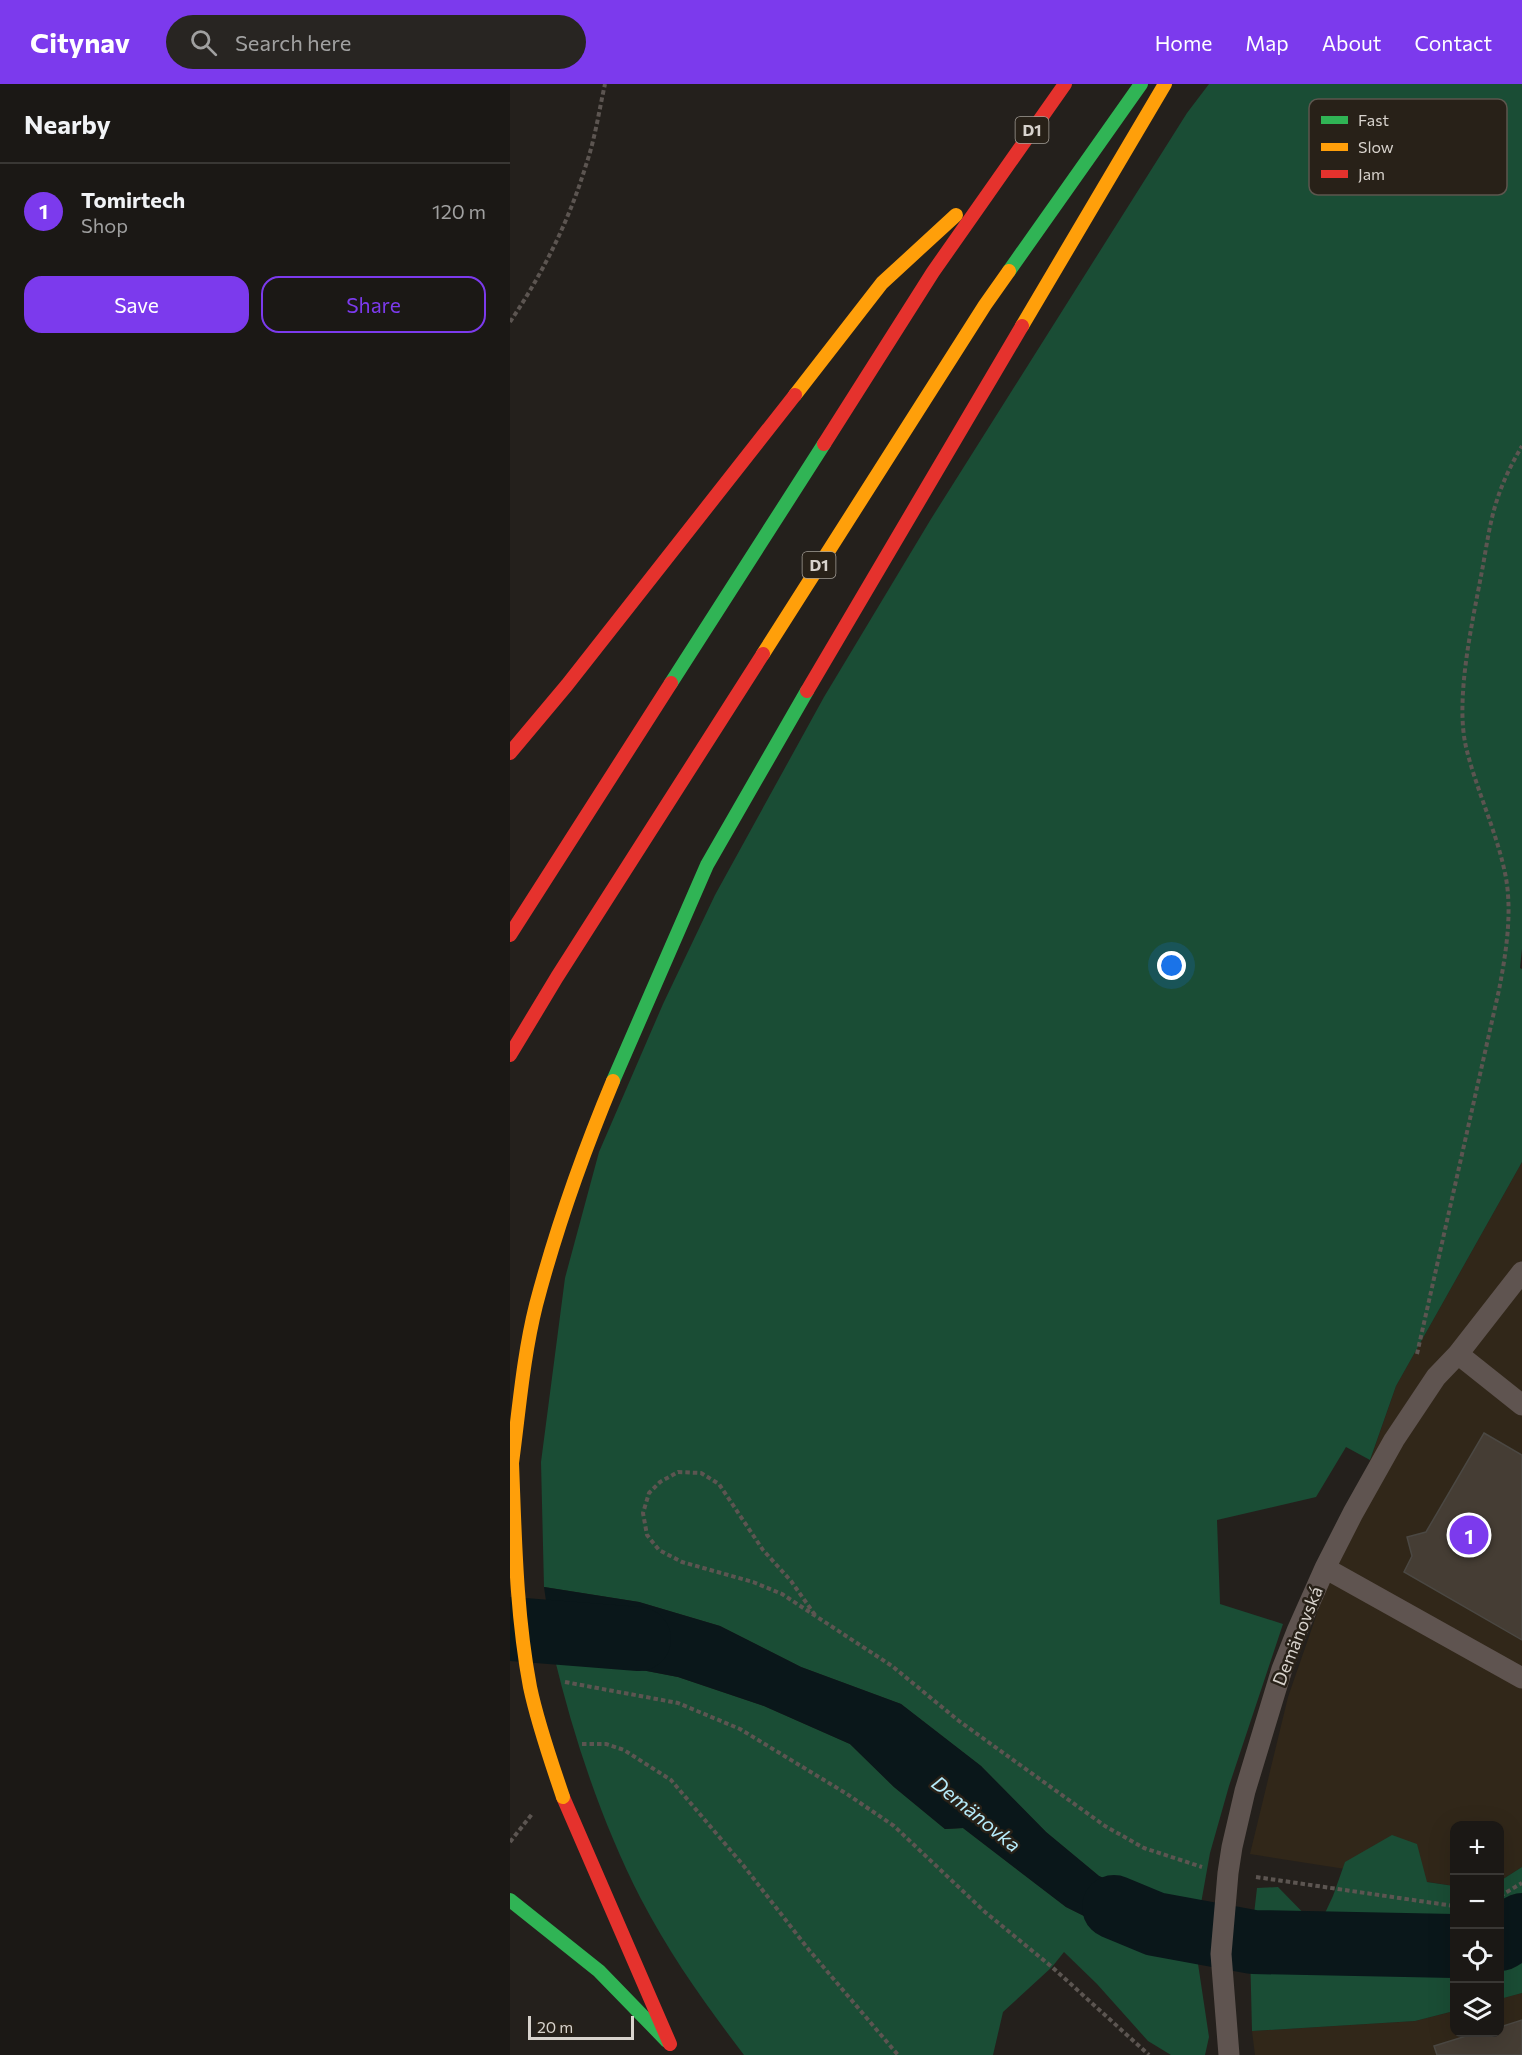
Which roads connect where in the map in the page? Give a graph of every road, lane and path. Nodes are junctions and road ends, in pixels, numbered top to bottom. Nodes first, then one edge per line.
1 (605, 84) edge
2 (1065, 84) edge
3 (1141, 84) edge
4 (1165, 84) edge
5 (999, 176) junction
6 (510, 322) edge
7 (1522, 446) edge
8 (510, 753) edge
9 (510, 934) edge
10 (510, 1055) edge
11 (1522, 1272) edge
12 (1458, 1354) junction
13 (1416, 1361) dead end
14 (1522, 1405) edge
15 (1325, 1568) junction
16 (815, 1615) junction
17 (1522, 1678) edge
18 (561, 1681) dead end
19 (578, 1744) dead end
20 (534, 1812) dead end
21 (510, 1842) edge
22 (1227, 1880) junction
23 (1522, 1883) edge
24 (1504, 1894) edge
25 (510, 1900) edge
26 (1450, 1905) edge
27 (675, 2050) edge
28 (898, 2055) edge
29 (1149, 2055) edge
30 (1229, 2055) edge

1 - 6 path
2 - 5 main road, D1
3 - 10 main road, D1
4 - 27 main road, bridge
5 - 8 main road
5 - 9 main road, D1
7 - 13 path
11 - 12 lane, Demänovská
12 - 14 lane
12 - 15 lane, Demänovská
15 - 17 lane
15 - 22 lane, Demänovská
16 - 16 path
16 - 22 path
18 - 29 path
19 - 28 path
20 - 21 path
22 - 26 path
22 - 30 lane, Demänovská
23 - 24 path
25 - 27 main road

